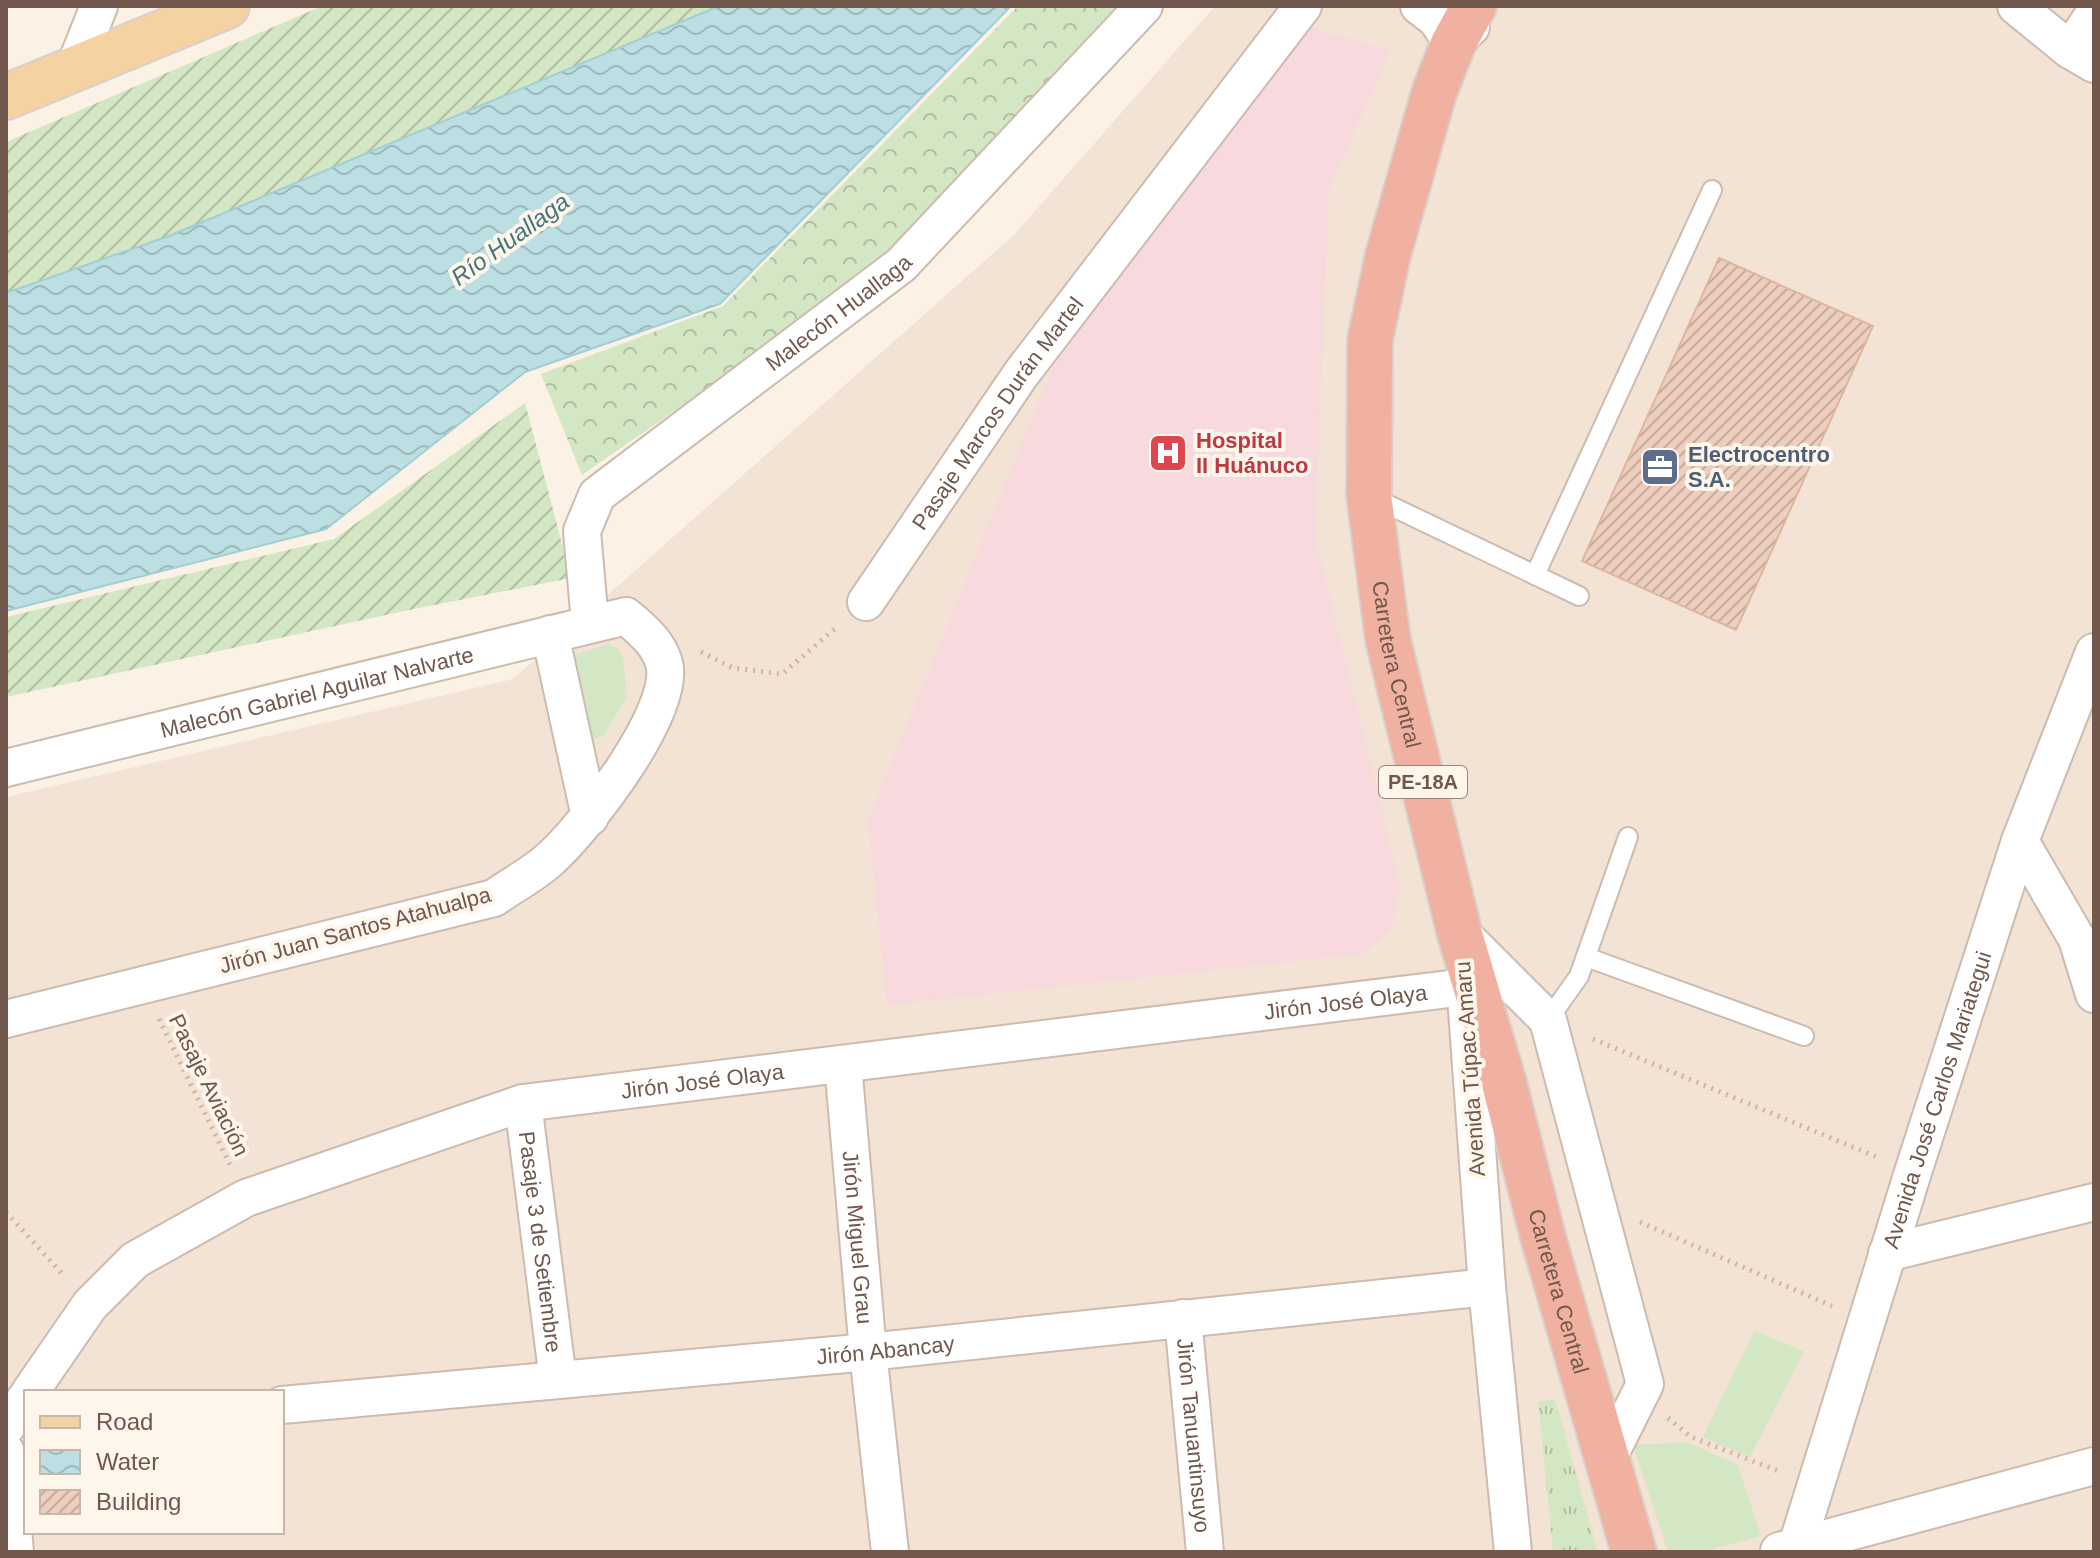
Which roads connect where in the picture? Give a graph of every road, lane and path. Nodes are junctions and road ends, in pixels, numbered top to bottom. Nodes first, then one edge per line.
1 (99, 6) edge
2 (227, 6) edge
3 (1144, 6) edge
4 (1303, 6) edge
5 (1419, 6) edge
6 (1474, 6) edge
7 (1492, 6) edge
8 (2016, 6) edge
9 (2094, 14) edge
10 (1453, 44) junction
11 (2082, 57) edge
12 (74, 69) junction
13 (6, 97) edge
14 (1712, 190) dead end
15 (1369, 495) junction
16 (1535, 575) junction
17 (1579, 596) dead end
18 (866, 602) joint
19 (626, 616) joint
20 (590, 623) junction
21 (550, 634) junction
22 (693, 648) dead end
23 (2094, 652) edge
24 (6, 768) edge
25 (590, 817) junction
26 (1628, 837) dead end
27 (2020, 841) junction
28 (1459, 931) junction
29 (2085, 936) edge
30 (1586, 957) junction
31 (142, 985) junction
32 (1465, 987) junction
33 (2094, 994) edge
34 (6, 1019) edge
35 (1548, 1020) junction
36 (1804, 1036) dead end
37 (843, 1064) junction
38 (523, 1103) junction
39 (1913, 1172) junction
40 (246, 1198) junction
41 (1597, 1202) junction
42 (2094, 1202) edge
43 (6, 1212) edge
44 (1887, 1253) junction
45 (1487, 1287) junction
46 (90, 1305) junction
47 (1183, 1318) junction
48 (1866, 1321) junction
49 (868, 1352) junction
50 (558, 1380) junction
51 (1645, 1384) junction
52 (31, 1390) edge
53 (24, 1401) edge
54 (284, 1405) edge
55 (6, 1429) edge
56 (6, 1452) edge
57 (1607, 1460) junction
58 (2094, 1466) edge
59 (1815, 1485) junction
60 (1789, 1550) edge
61 (15, 1552) edge
62 (890, 1552) edge
63 (1205, 1552) edge
64 (1513, 1552) edge
65 (1634, 1552) edge

1 - 12 street
2 - 12 main road
3 - 20 street, Malecón Huallaga
4 - 18 street, Pasaje Marcos Durán Martel
5 - 10 street
6 - 10 highway, Carretera Central / PE-18A
7 - 10 street
8 - 11 street
9 - 11 street
10 - 15 highway, Carretera Central / PE-18A
12 - 13 main road
14 - 16 lane
15 - 16 lane
15 - 28 highway, Carretera Central / PE-18A
16 - 17 lane
18 - 22 path
19 - 20 street, Malecón Gabriel Aguilar Nalvarte
19 - 25 street, Jirón Juan Santos Atahualpa
20 - 21 street, Malecón Gabriel Aguilar Nalvarte
21 - 24 street, Malecón Gabriel Aguilar Nalvarte
21 - 25 street
23 - 27 street, Avenida José Carlos Mariategui
25 - 31 street, Jirón Juan Santos Atahualpa
26 - 30 lane
27 - 29 street
27 - 39 street, Avenida José Carlos Mariategui
28 - 32 street, Avenida Túpac Amaru
28 - 35 street, Avenida Túpac Amaru
28 - 57 highway, Carretera Central / PE-18A
29 - 33 street
30 - 35 lane
30 - 36 lane
31 - 34 street, Jirón Juan Santos Atahualpa
31 - 40 path, Pasaje Aviación
32 - 37 street, Jirón José Olaya
32 - 45 street, Avenida Túpac Amaru
35 - 39 path
35 - 41 street, Avenida Túpac Amaru
37 - 38 street, Jirón José Olaya
37 - 49 street, Jirón Miguel Grau
38 - 40 street, Jirón José Olaya
38 - 50 street, Pasaje 3 de Setiembre
39 - 44 street, Avenida José Carlos Mariategui
40 - 46 street, Jirón José Olaya
41 - 48 path
41 - 51 street, Avenida Túpac Amaru
42 - 44 street
43 - 46 path
44 - 48 street, Avenida José Carlos Mariategui
45 - 47 street, Jirón Abancay
45 - 64 street, Avenida Túpac Amaru
46 - 52 street, Jirón José Olaya
47 - 49 street, Jirón Abancay
47 - 63 street, Jirón Tanuantinsuyo
48 - 59 street, Avenida José Carlos Mariategui
49 - 50 street, Jirón Abancay
49 - 62 street, Jirón Miguel Grau
50 - 54 street, Jirón Abancay
51 - 57 street
51 - 59 path
53 - 55 street
56 - 61 street
57 - 65 highway, Carretera Central / PE-18A
58 - 60 street
59 - 60 street, Avenida José Carlos Mariategui

